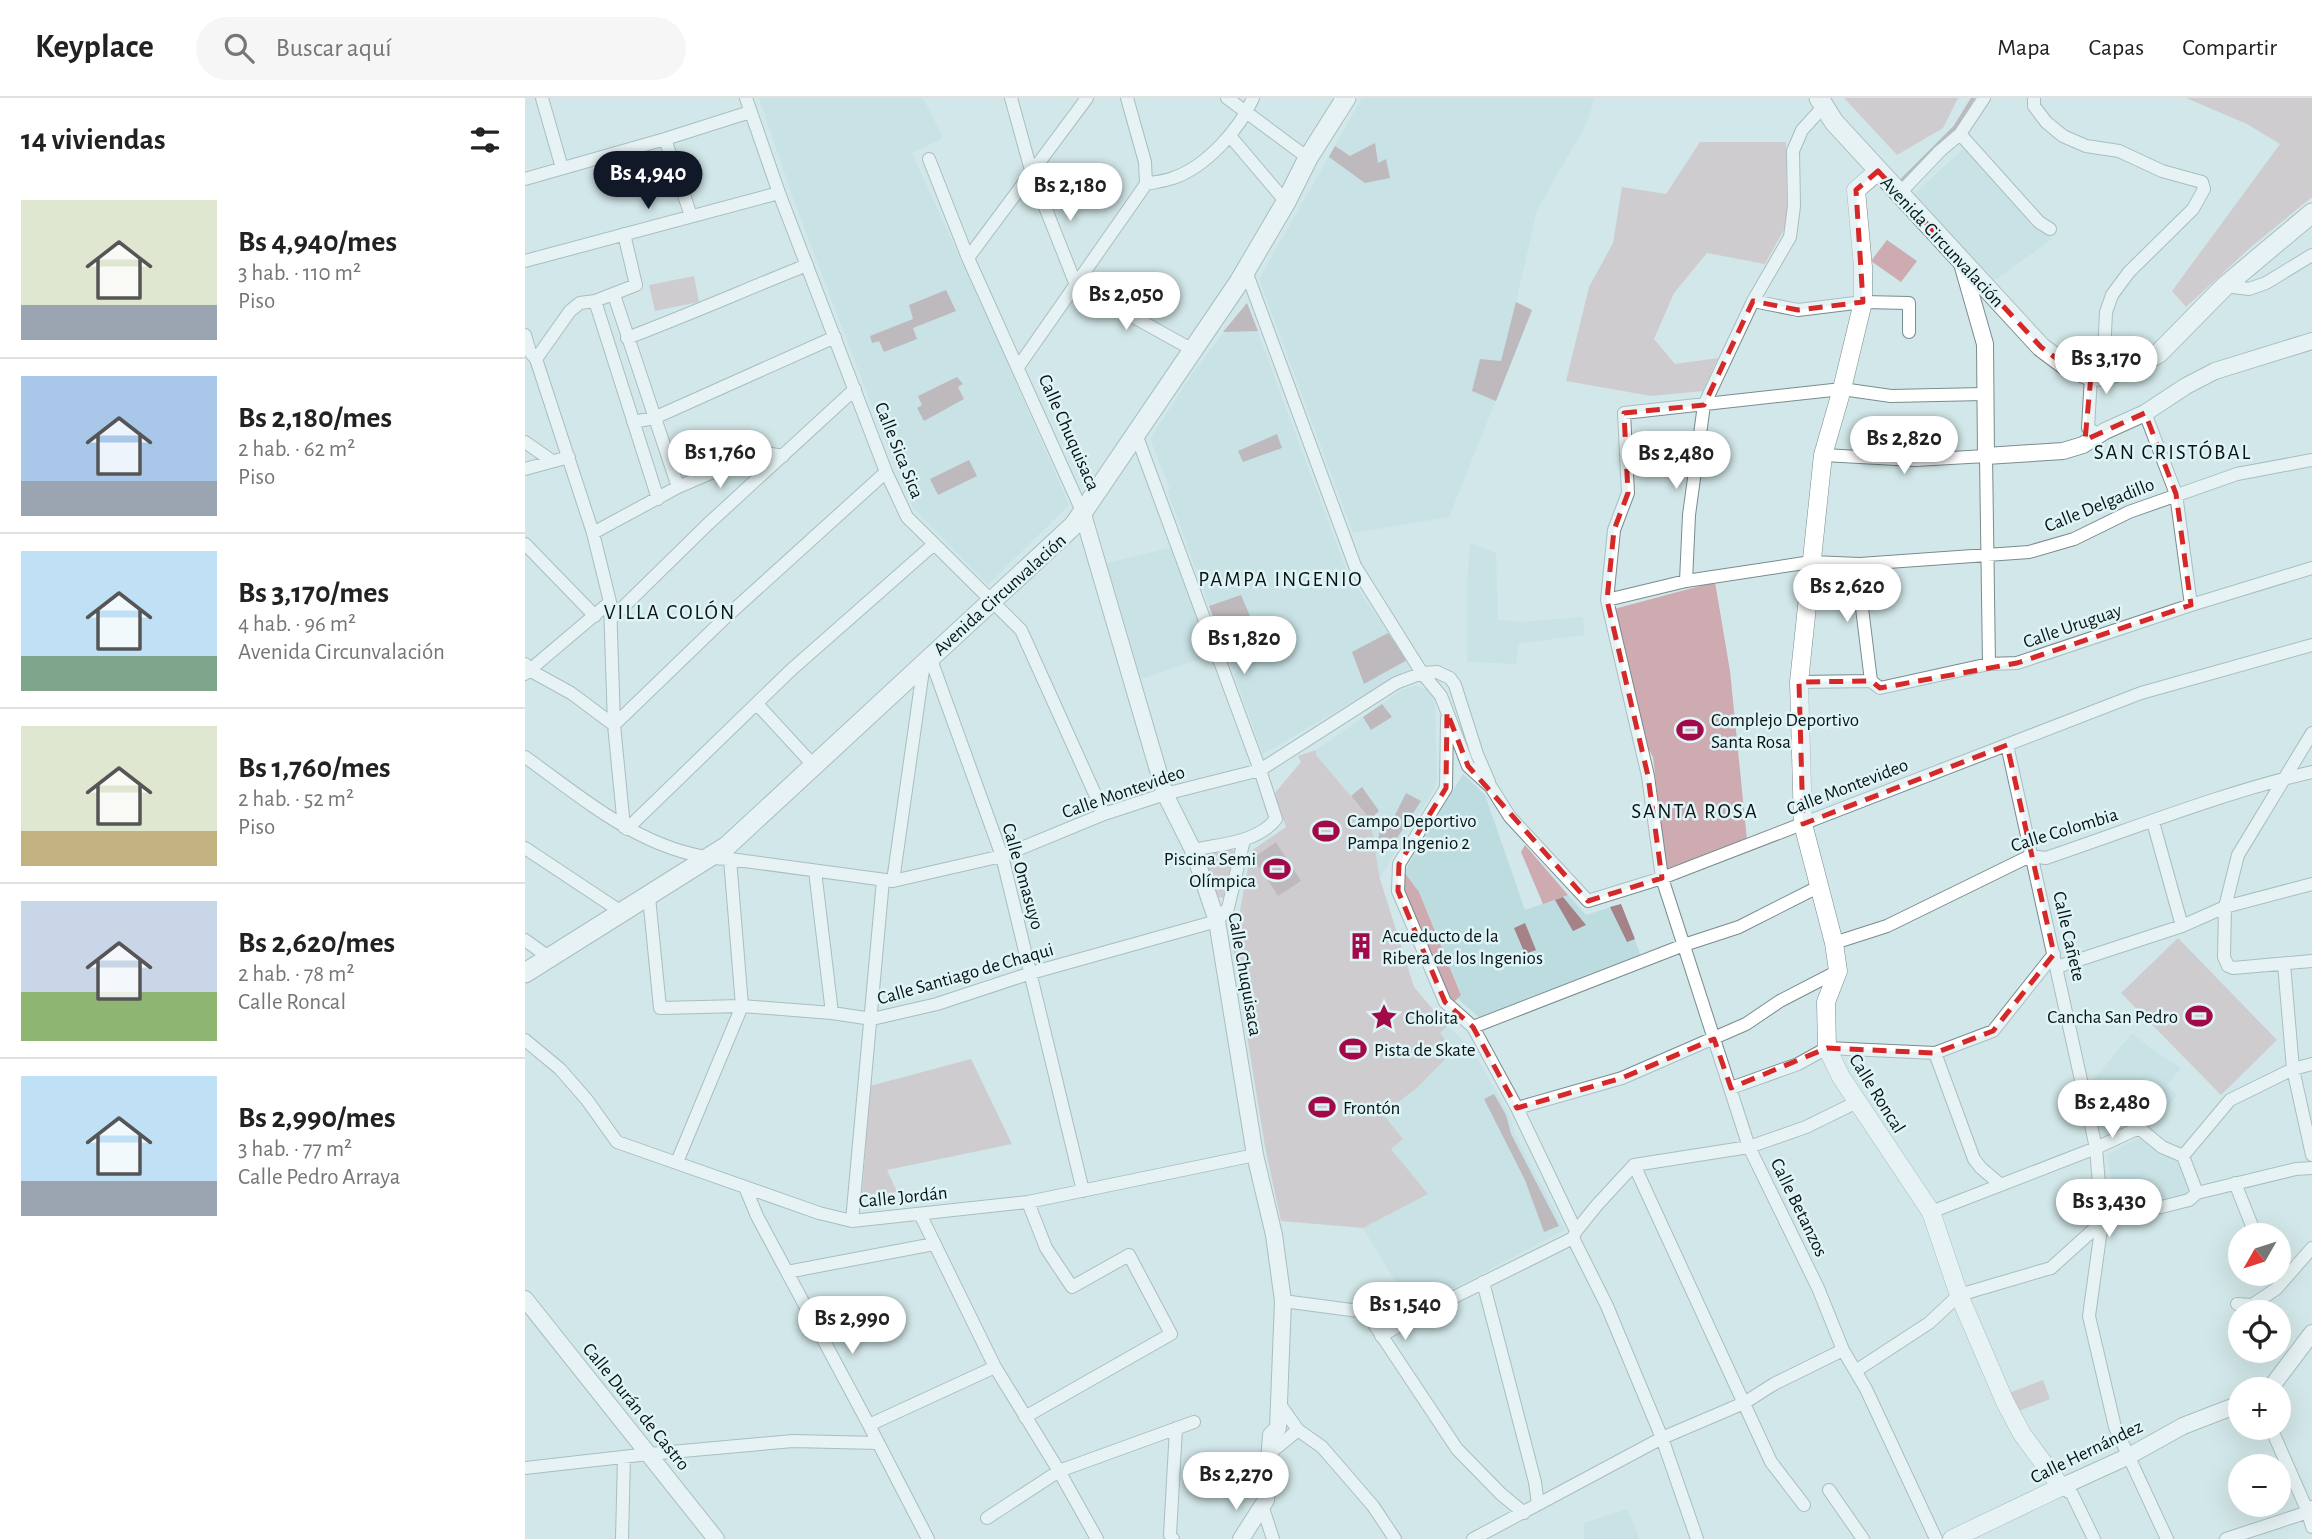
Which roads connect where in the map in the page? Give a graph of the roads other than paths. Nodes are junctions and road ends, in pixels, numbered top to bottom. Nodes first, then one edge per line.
1 (542, 98) edge
2 (746, 98) edge
3 (1011, 98) edge
4 (1087, 98) edge
5 (1127, 98) edge
6 (1227, 98) edge
7 (1252, 98) edge
8 (1346, 98) edge
9 (1984, 98) edge
10 (2034, 98) edge
11 (1822, 102) edge
12 (750, 112) junction
13 (1247, 113) junction
14 (1960, 134) junction
15 (1230, 136) junction
16 (666, 139) junction
17 (1308, 158) junction
18 (929, 159) dead end
19 (562, 168) junction
20 (1878, 171) junction
21 (1032, 174) junction
22 (525, 179) edge
23 (1146, 184) junction
24 (779, 192) junction
25 (1899, 194) junction
26 (1286, 202) junction
27 (2312, 213) edge
28 (691, 216) junction
29 (2050, 229) dead end
30 (624, 234) junction
31 (2312, 255) edge
32 (1960, 257) junction
33 (968, 258) junction
34 (525, 261) edge
35 (807, 265) junction
36 (1246, 271) junction
37 (1076, 285) junction
38 (2225, 286) junction
39 (614, 295) junction
40 (595, 301) junction
41 (1753, 301) junction
42 (1863, 302) junction
43 (1909, 332) dead end
44 (525, 335) edge
45 (835, 337) junction
46 (627, 338) junction
47 (2312, 341) edge
48 (1193, 350) junction
49 (537, 359) junction
50 (1018, 367) junction
51 (2097, 376) junction
52 (855, 389) junction
53 (1842, 389) junction
54 (1984, 394) junction
55 (1704, 405) junction
56 (2145, 413) junction
57 (654, 418) junction
58 (633, 422) junction
59 (2105, 431) junction
60 (1136, 433) junction
61 (525, 442) edge
62 (1823, 455) junction
63 (783, 456) junction
64 (1986, 456) junction
65 (569, 457) junction
66 (2312, 460) edge
67 (552, 461) junction
68 (525, 469) edge
69 (886, 472) junction
70 (678, 487) junction
71 (2176, 494) junction
72 (658, 499) junction
73 (1082, 511) junction
74 (593, 533) junction
75 (525, 544) edge
76 (933, 545) junction
77 (1987, 555) junction
78 (1811, 562) junction
79 (1860, 564) junction
80 (2312, 568) edge
81 (1686, 581) junction
82 (992, 600) junction
83 (1607, 600) junction
84 (610, 602) junction
85 (2191, 605) junction
86 (594, 616) junction
87 (611, 619) junction
88 (2312, 645) edge
89 (927, 660) junction
90 (1989, 664) junction
91 (527, 670) edge
92 (1422, 673) junction
93 (1871, 681) junction
94 (1799, 682) junction
95 (757, 704) junction
96 (1447, 712) junction
97 (614, 724) junction
98 (2312, 733) edge
99 (2007, 746) junction
100 (525, 757) edge
101 (815, 767) junction
102 (1260, 769) junction
103 (2312, 772) edge
104 (2287, 777) junction
105 (1492, 787) junction
106 (1165, 794) junction
107 (1104, 814) junction
108 (2153, 821) junction
109 (1803, 824) junction
110 (626, 828) junction
111 (1244, 840) junction
112 (525, 848) edge
113 (1193, 850) junction
114 (1002, 856) junction
115 (2030, 856) junction
116 (709, 859) junction
117 (730, 859) junction
118 (815, 871) junction
119 (1662, 878) junction
120 (888, 881) junction
121 (2312, 884) edge
122 (1820, 886) junction
123 (649, 897) junction
124 (2225, 907) junction
125 (622, 913) junction
126 (1217, 921) junction
127 (2182, 926) junction
128 (525, 940) edge
129 (1835, 943) junction
130 (1684, 945) junction
131 (2054, 954) junction
132 (550, 958) junction
133 (2312, 961) edge
134 (2284, 964) junction
135 (2057, 967) junction
136 (1838, 971) junction
137 (525, 973) edge
138 (1031, 973) junction
139 (742, 1006) junction
140 (832, 1013) junction
141 (871, 1019) junction
142 (1473, 1027) junction
143 (1714, 1039) junction
144 (525, 1040) edge
145 (1827, 1048) junction
146 (1935, 1053) junction
147 (2312, 1064) edge
148 (2293, 1069) junction
149 (1731, 1088) junction
150 (1857, 1102) junction
151 (1517, 1108) junction
152 (1749, 1147) junction
153 (2096, 1148) junction
154 (2312, 1154) edge
155 (1255, 1155) junction
156 (2183, 1156) junction
157 (677, 1162) junction
158 (1634, 1165) junction
159 (2312, 1168) edge
160 (2235, 1183) junction
161 (2001, 1185) junction
162 (745, 1187) junction
163 (1083, 1191) junction
164 (2197, 1193) junction
165 (1028, 1202) junction
166 (1931, 1212) junction
167 (920, 1214) junction
168 (852, 1221) junction
169 (2102, 1222) junction
170 (2251, 1223) edge
171 (1574, 1235) junction
172 (934, 1244) junction
173 (2312, 1248) edge
174 (787, 1272) junction
175 (1483, 1282) junction
176 (2275, 1286) edge
177 (2276, 1289) junction
178 (1959, 1295) junction
179 (525, 1298) edge
180 (2260, 1300) edge
181 (1283, 1301) junction
182 (1366, 1312) junction
183 (1412, 1318) junction
184 (2312, 1333) edge
185 (1381, 1336) junction
186 (1843, 1350) junction
187 (995, 1367) junction
188 (1857, 1370) junction
189 (2279, 1377) edge
190 (1279, 1403) junction
191 (1744, 1403) junction
192 (2228, 1409) edge
193 (1025, 1417) junction
194 (1194, 1422) dead end
195 (870, 1425) junction
196 (1175, 1428) junction
197 (1298, 1430) junction
198 (1662, 1438) junction
199 (2277, 1440) edge
200 (878, 1443) junction
201 (1270, 1453) junction
202 (649, 1454) junction
203 (2129, 1456) junction
204 (624, 1457) junction
205 (525, 1468) edge
206 (1059, 1471) junction
207 (2061, 1487) junction
208 (1829, 1490) dead end
209 (1538, 1504) junction
210 (1804, 1505) dead end
211 (1262, 1506) junction
212 (2310, 1509) edge
213 (1524, 1513) junction
214 (987, 1518) dead end
215 (2312, 1527) edge
216 (622, 1539) edge
217 (716, 1539) edge
218 (928, 1539) edge
219 (1097, 1539) edge
220 (1173, 1539) edge
221 (1241, 1539) edge
222 (1273, 1539) edge
223 (1395, 1539) edge
224 (1473, 1539) edge
225 (1697, 1539) edge
226 (1863, 1539) edge
227 (1936, 1539) edge
228 (1952, 1539) edge
229 (2094, 1539) edge
230 (2167, 1539) edge
231 (2226, 1539) edge

1 - 19 street
2 - 12 street, Calle Sica Sica
3 - 21 street
4 - 21 street
5 - 23 street
6 - 13 street
7 - 13 street
8 - 17 highway, Avenida Circunvalación
9 - 14 street
10 - 51 street
11 - 20 highway, Avenida Circunvalación
11 - 41 street
12 - 16 street
12 - 24 street, Calle Sica Sica
13 - 15 street
13 - 17 street
14 - 25 street
14 - 29 street
15 - 23 street
15 - 26 street
16 - 19 street
16 - 28 street
17 - 26 highway, Avenida Circunvalación
18 - 33 street, Calle Chuquisaca
19 - 22 street
20 - 25 highway, Avenida Circunvalación
20 - 42 main road, Calle Roncal
21 - 33 street
21 - 37 street
23 - 37 street
24 - 28 street
24 - 35 street, Calle Sica Sica
25 - 32 highway, Avenida Circunvalación
26 - 36 highway, Avenida Circunvalación
27 - 38 highway
28 - 30 street
30 - 34 street
30 - 39 street
31 - 38 street
32 - 51 highway, Avenida Circunvalación
32 - 54 main road
33 - 50 street, Calle Chuquisaca
35 - 45 street, Calle Sica Sica
35 - 46 street
36 - 48 highway, Avenida Circunvalación
36 - 92 street, Calle Montevideo
37 - 48 street
37 - 50 street
38 - 51 highway
39 - 40 street
39 - 46 street
40 - 49 street
40 - 58 street
41 - 42 street
41 - 55 street
42 - 43 street
42 - 53 main road, Calle Roncal
44 - 49 street
45 - 52 street, Calle Sica Sica
45 - 57 street
46 - 57 street
47 - 56 main road
48 - 60 highway, Avenida Circunvalación
49 - 65 street
50 - 73 street, Calle Chuquisaca
51 - 59 street
52 - 63 street
52 - 69 street, Calle Sica Sica
53 - 54 street
53 - 55 street
53 - 62 main road, Calle Roncal
54 - 64 main road
55 - 81 street
55 - 83 street, Calle Betanzos
56 - 59 main road
56 - 71 street
57 - 58 street
57 - 70 street
58 - 72 street
59 - 64 main road
60 - 73 highway, Avenida Circunvalación
60 - 102 street
61 - 67 street
62 - 64 street
62 - 78 main road, Calle Roncal
63 - 70 street
63 - 87 street
64 - 77 street
65 - 67 street
65 - 74 street
66 - 71 street, Calle Delgadillo
67 - 68 street
69 - 76 street, Calle Sica Sica
69 - 97 street
70 - 72 street
71 - 77 street, Calle Delgadillo
71 - 85 street
72 - 74 street
73 - 82 highway, Avenida Circunvalación
73 - 106 main road, Calle Chuquisaca
74 - 84 street
75 - 86 street
76 - 82 street, Calle Sica Sica
76 - 95 street
77 - 79 street, Calle Delgadillo
77 - 90 street
78 - 79 street, Calle Delgadillo
78 - 81 street, Calle Delgadillo
78 - 94 main road, Calle Roncal
79 - 93 street
80 - 85 street, Calle Uruguay
81 - 83 street, Calle Delgadillo
82 - 89 highway, Avenida Circunvalación
82 - 107 street, Calle Sica Sica
83 - 119 street, Calle Betanzos
84 - 86 street
84 - 87 street
85 - 90 street, Calle Uruguay
86 - 91 street
87 - 97 street
88 - 99 street, Calle Montevideo
89 - 101 highway, Avenida Circunvalación
89 - 114 street, Calle Omasuyo
89 - 120 street
90 - 93 street, Calle Uruguay
91 - 97 street
92 - 96 street, Calle Montevideo
92 - 102 street, Calle Montevideo
92 - 105 street
93 - 94 street, Calle Uruguay
94 - 109 main road, Calle Roncal
95 - 101 street
95 - 110 street
96 - 105 street, Calle Montevideo
96 - 142 street
97 - 110 street
98 - 104 street
99 - 109 street, Calle Montevideo
99 - 115 street, Calle Cañete
100 - 110 street, Calle Montevideo
101 - 116 highway, Avenida Circunvalación
102 - 106 street, Calle Montevideo
102 - 111 street
103 - 104 street, Calle Colombia
104 - 108 street, Calle Colombia
104 - 124 street
105 - 119 street, Calle Montevideo
106 - 107 street, Calle Montevideo
106 - 113 main road, Calle Chuquisaca
107 - 114 street, Calle Montevideo
108 - 115 street, Calle Colombia
108 - 127 street
109 - 119 street, Calle Montevideo
109 - 122 main road, Calle Roncal
110 - 116 street, Calle Montevideo
111 - 113 street
111 - 126 street
112 - 125 street
113 - 126 main road, Calle Chuquisaca
114 - 120 street, Calle Montevideo
114 - 138 street, Calle Omasuyo
115 - 129 street, Calle Colombia
115 - 131 street, Calle Cañete
116 - 117 street, Calle Montevideo
116 - 123 highway, Avenida Circunvalación
117 - 118 street, Calle Montevideo
117 - 139 street
118 - 120 street, Calle Montevideo
118 - 140 street
119 - 130 street, Calle Betanzos
120 - 141 street
121 - 124 street
122 - 129 main road, Calle Roncal
122 - 130 street
123 - 125 highway, Avenida Circunvalación
123 - 139 street, Calle Santiago de Chaqui
124 - 127 street
124 - 134 street
125 - 132 highway, Avenida Circunvalación
126 - 138 street, Calle Santiago de Chaqui
126 - 155 main road, Calle Chuquisaca
127 - 135 street
128 - 132 street
129 - 136 main road, Calle Roncal
130 - 142 street
130 - 143 street, Calle Betanzos
131 - 135 street, Calle Cañete
131 - 146 street
132 - 137 highway, Avenida Circunvalación
133 - 134 street
134 - 148 street
135 - 153 street, Calle Cañete
136 - 143 street
136 - 145 main road, Calle Roncal
138 - 141 street, Calle Santiago de Chaqui
138 - 163 street, Calle Omasuyo
139 - 140 street, Calle Santiago de Chaqui
139 - 157 street
140 - 141 street, Calle Santiago de Chaqui
141 - 168 street
142 - 151 street
143 - 149 street, Calle Betanzos
143 - 151 street
144 - 157 street, Calle Jordán
145 - 146 street
145 - 149 street
145 - 150 main road, Calle Roncal
146 - 161 street
147 - 148 street
148 - 154 street
148 - 156 street
149 - 152 street, Calle Betanzos
150 - 152 street
150 - 166 main road, Calle Roncal
151 - 171 street
152 - 158 street
152 - 186 street, Calle Betanzos
153 - 156 street
153 - 161 street
153 - 169 street, Calle Cañete
155 - 163 street, Calle Jordán
155 - 181 main road, Calle Chuquisaca
156 - 164 street
157 - 162 street, Calle Jordán
158 - 171 street
158 - 191 street
159 - 160 street
160 - 164 street
160 - 170 street
161 - 166 street
162 - 168 street, Calle Jordán
162 - 174 street
163 - 165 street, Calle Jordán
164 - 169 street
165 - 167 street, Calle Jordán
165 - 193 street
166 - 178 main road, Calle Roncal
167 - 168 street, Calle Jordán
167 - 172 street
169 - 178 street
169 - 203 street, Calle Cañete
171 - 175 street
171 - 198 street
172 - 174 street
172 - 187 street
173 - 177 street
174 - 195 street
175 - 183 street
175 - 209 street
176 - 177 street
177 - 180 street
178 - 188 street
178 - 207 main road, Calle Roncal
179 - 202 main road, Calle Durán de Castro
181 - 182 street
181 - 190 main road, Calle Chuquisaca
182 - 183 street
182 - 185 street
183 - 185 street
184 - 189 main road
185 - 213 street
186 - 188 street, Calle Betanzos
186 - 191 street
187 - 193 street
187 - 195 street
188 - 227 street, Calle Betanzos
190 - 197 street
190 - 201 main road, Calle Chuquisaca
191 - 198 street
191 - 210 street
192 - 203 main road, Calle Hernández
193 - 206 street
194 - 196 street
195 - 200 street
196 - 206 street
196 - 220 street
197 - 201 street
197 - 223 street
198 - 209 street
198 - 225 street
199 - 212 street
200 - 202 street
200 - 218 street
201 - 211 main road, Calle Chuquisaca
202 - 204 street
202 - 217 main road, Calle Durán de Castro
203 - 207 main road, Calle Hernández
203 - 230 street, Calle Cañete
204 - 205 street
204 - 216 street
206 - 214 street
206 - 219 street
207 - 228 main road, Calle Hernández
207 - 229 street, Calle Roncal
208 - 226 street
209 - 213 street
211 - 221 main road, Calle Chuquisaca
211 - 222 street, Calle Chuquisaca
212 - 215 street
212 - 231 street
213 - 224 street

